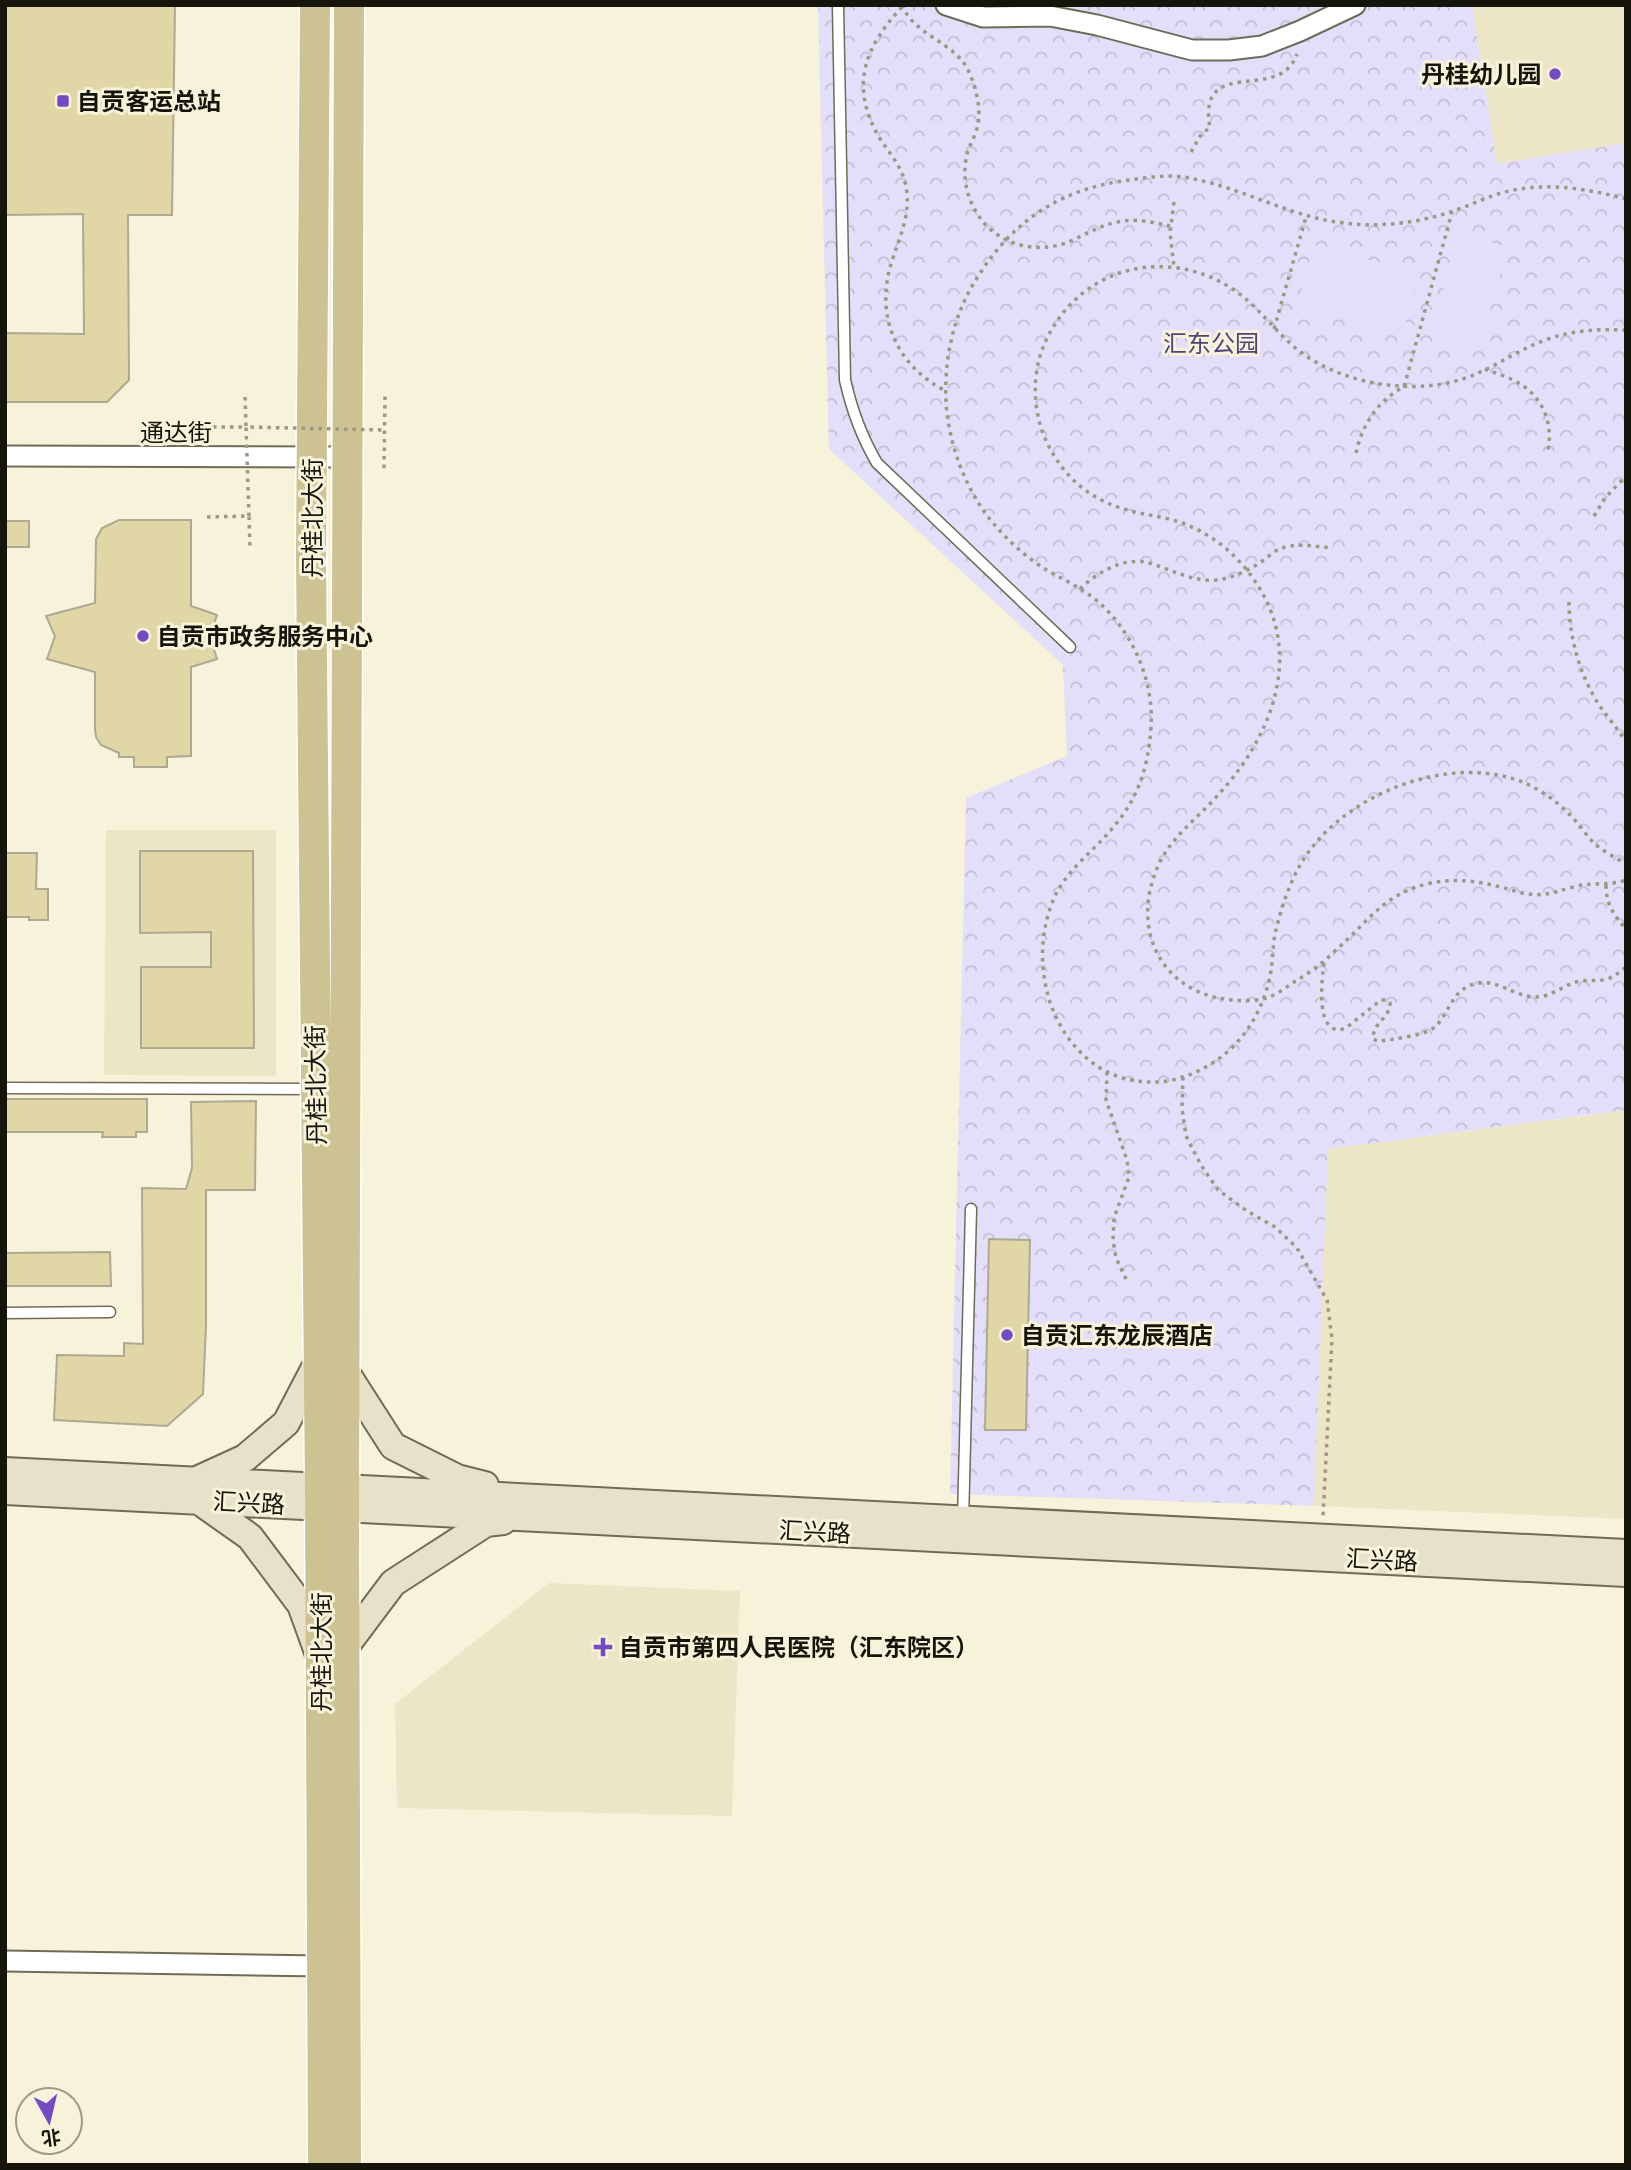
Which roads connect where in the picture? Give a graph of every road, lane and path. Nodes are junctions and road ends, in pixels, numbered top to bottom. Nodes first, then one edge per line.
1 (315, 5) edge
2 (349, 5) edge
3 (838, 5) edge
4 (946, 5) edge
5 (1355, 5) edge
6 (902, 6) edge
7 (1300, 31) junction
8 (1191, 152) dead end
9 (1626, 199) edge
10 (1174, 202) dead end
11 (1452, 212) junction
12 (1306, 216) junction
13 (1170, 226) junction
14 (1006, 240) junction
15 (1174, 267) junction
16 (1274, 329) junction
17 (1626, 330) edge
18 (1485, 369) junction
19 (1404, 387) junction
20 (946, 391) junction
21 (385, 395) dead end
22 (245, 396) dead end
23 (213, 427) dead end
24 (246, 427) junction
25 (384, 430) junction
26 (1548, 450) dead end
27 (1356, 453) dead end
28 (5, 456) edge
29 (312, 456) junction
30 (348, 457) junction
31 (384, 468) dead end
32 (1626, 476) edge
33 (249, 516) junction
34 (1594, 516) dead end
35 (206, 517) dead end
36 (1333, 548) dead end
37 (250, 549) dead end
38 (1247, 571) junction
39 (1080, 589) junction
40 (1569, 602) dead end
41 (1070, 647) dead end
42 (1626, 742) edge
43 (1626, 864) edge
44 (1626, 880) edge
45 (1606, 885) junction
46 (1626, 929) edge
47 (1324, 961) junction
48 (1626, 967) edge
49 (1264, 999) junction
50 (1107, 1072) junction
51 (1183, 1077) junction
52 (5, 1088) edge
53 (316, 1089) junction
54 (971, 1209) dead end
55 (1127, 1281) dead end
56 (110, 1312) dead end
57 (5, 1313) edge
58 (332, 1366) junction
59 (5, 1471) edge
60 (5, 1491) edge
61 (197, 1491) junction
62 (332, 1497) junction
63 (538, 1508) junction
64 (962, 1529) junction
65 (1322, 1537) junction
66 (1626, 1553) edge
67 (1626, 1573) edge
68 (333, 1653) junction
69 (5, 1961) edge
70 (323, 1966) junction
71 (323, 2165) edge
72 (346, 2165) edge

1 - 29 main road, 丹桂北大街
2 - 30 main road, 丹桂北大街
3 - 41 lane
4 - 7 street
5 - 7 street
6 - 14 path
6 - 20 path
7 - 8 path
9 - 11 path
10 - 13 path
11 - 12 path
11 - 19 path
12 - 14 path
12 - 16 path
13 - 14 path
13 - 15 path
14 - 20 path
15 - 16 path
15 - 38 path
16 - 19 path
17 - 18 path
18 - 19 path
18 - 26 path
19 - 27 path
20 - 39 path
21 - 25 path
22 - 24 path
23 - 24 path
24 - 25 path, bridge
24 - 33 path, bridge
25 - 31 path
28 - 29 street, 通达街
29 - 30 street, 通达街
29 - 53 main road, 丹桂北大街
30 - 58 main road, 丹桂北大街
32 - 34 path
33 - 35 path
33 - 37 path
36 - 38 path
38 - 39 path
38 - 49 path
39 - 50 path
40 - 42 path
43 - 49 path
44 - 45 path
45 - 46 path
45 - 47 path
47 - 48 path
47 - 49 path
49 - 51 path
50 - 51 path
50 - 55 path
51 - 65 path
52 - 53 lane
53 - 58 main road, 丹桂北大街
54 - 64 lane
56 - 57 lane
58 - 61 main road
58 - 62 main road, 丹桂北大街
58 - 63 main road
59 - 61 main road
60 - 61 main road, 汇兴路
61 - 62 main road, 汇兴路
61 - 68 main road
62 - 63 main road, 汇兴路
62 - 68 main road, 丹桂北大街
63 - 64 main road, 汇兴路
63 - 68 main road
64 - 65 main road
64 - 67 main road, 汇兴路
65 - 66 main road
68 - 70 main road, 丹桂北大街
68 - 72 main road, 丹桂北大街
69 - 70 street
70 - 71 main road, 丹桂北大街

